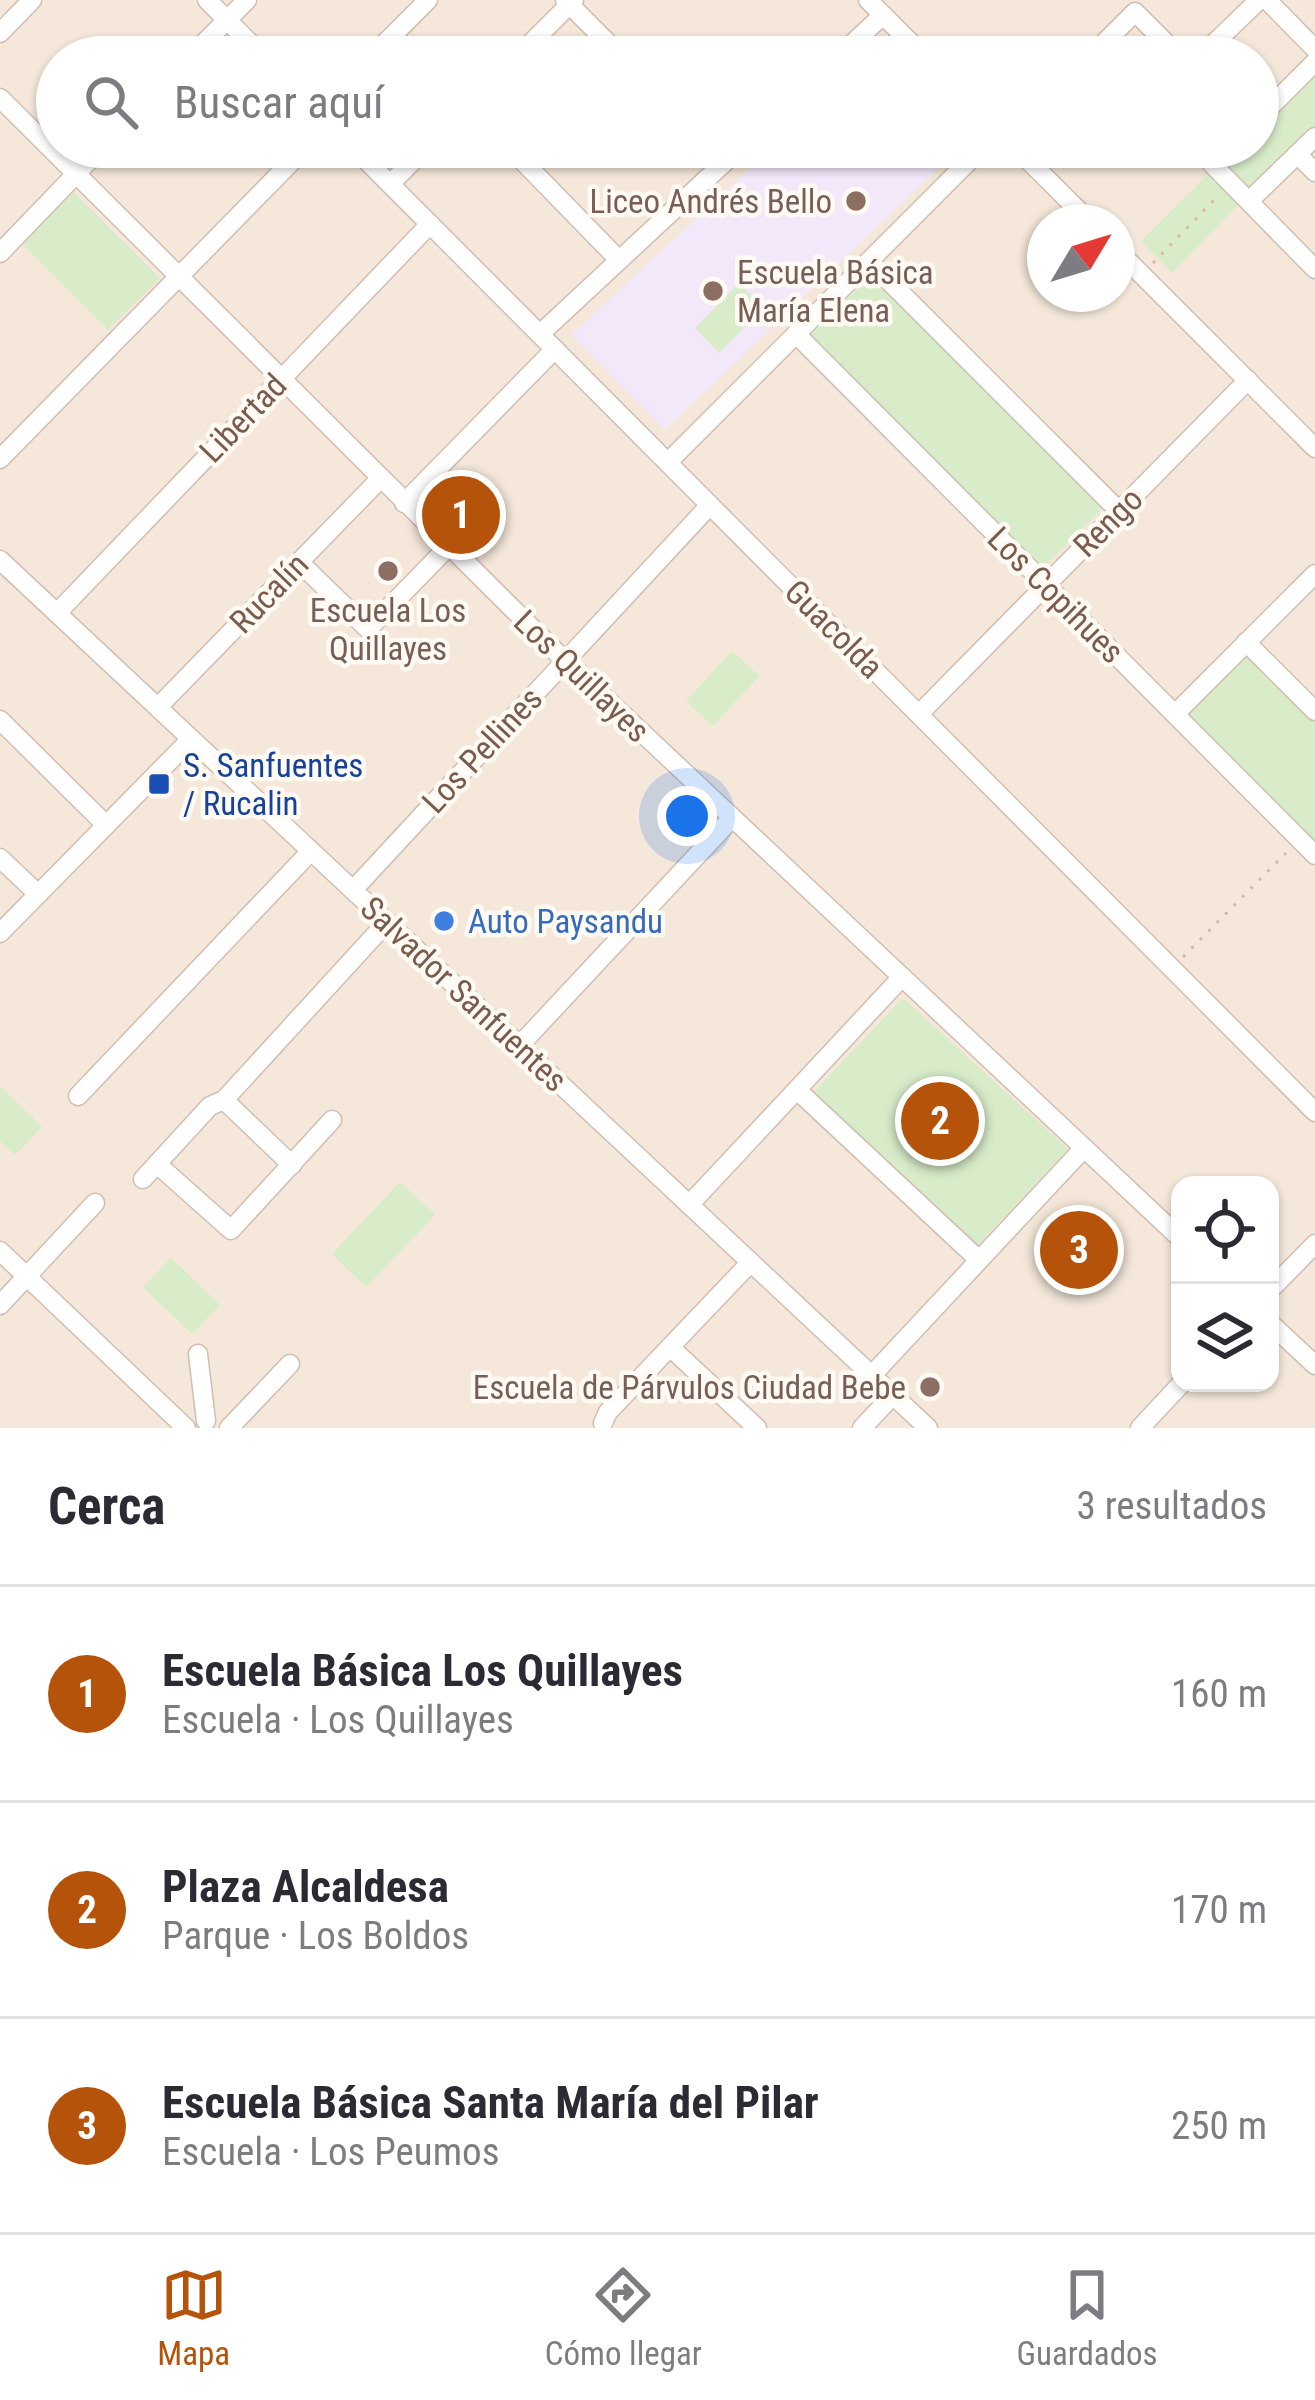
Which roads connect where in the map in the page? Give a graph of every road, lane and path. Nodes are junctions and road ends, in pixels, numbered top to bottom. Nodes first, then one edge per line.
1 (32, 0) edge
2 (207, 0) edge
3 (247, 0) edge
4 (428, 0) edge
5 (868, 0) edge
6 (1263, 0) edge
7 (569, 1) edge
8 (883, 15) junction
9 (227, 20) junction
10 (0, 33) edge
11 (211, 36) edge
12 (243, 36) edge
13 (392, 36) edge
14 (536, 36) edge
15 (602, 36) edge
16 (860, 36) edge
17 (904, 36) edge
18 (1111, 36) edge
19 (1160, 36) edge
20 (1223, 36) edge
21 (1315, 49) edge
22 (1315, 62) edge
23 (0, 98) edge
24 (1279, 98) edge
25 (36, 134) edge
26 (1315, 137) edge
27 (1297, 154) junction
28 (71, 168) edge
29 (81, 168) edge
30 (285, 168) edge
31 (374, 168) edge
32 (406, 168) edge
33 (530, 168) edge
34 (710, 168) edge
35 (962, 168) edge
36 (1036, 168) edge
37 (1216, 168) edge
38 (1315, 172) edge
39 (76, 173) junction
40 (1231, 183) junction
41 (390, 184) junction
42 (1249, 201) junction
43 (1072, 204) edge
44 (430, 224) junction
45 (0, 254) edge
46 (620, 260) junction
47 (869, 261) junction
48 (1135, 267) edge
49 (1315, 269) edge
50 (1142, 274) junction
51 (178, 276) junction
52 (540, 334) junction
53 (796, 334) junction
54 (555, 349) junction
55 (281, 380) junction
56 (1248, 380) junction
57 (1315, 448) edge
58 (0, 459) edge
59 (668, 462) junction
60 (380, 478) junction
61 (404, 502) junction
62 (710, 505) junction
63 (1119, 511) junction
64 (448, 547) junction
65 (0, 560) edge
66 (298, 562) junction
67 (1315, 574) edge
68 (1046, 585) junction
69 (56, 613) junction
70 (1246, 642) junction
71 (565, 661) junction
72 (158, 707) junction
73 (1315, 711) edge
74 (919, 714) junction
75 (1175, 714) junction
76 (0, 720) edge
77 (191, 739) junction
78 (732, 818) junction
79 (106, 825) junction
80 (1300, 839) junction
81 (311, 851) junction
82 (1315, 855) edge
83 (0, 857) edge
84 (353, 890) junction
85 (38, 894) junction
86 (387, 922) junction
87 (0, 933) edge
88 (1181, 958) dead end
89 (902, 977) junction
90 (519, 1046) junction
91 (797, 1090) junction
92 (78, 1096) dead end
93 (224, 1100) junction
94 (1315, 1112) edge
95 (332, 1120) dead end
96 (1084, 1148) junction
97 (292, 1165) junction
98 (95, 1203) dead end
99 (689, 1205) junction
100 (1171, 1230) edge
101 (1315, 1244) edge
102 (0, 1251) edge
103 (979, 1260) junction
104 (751, 1262) junction
105 (27, 1276) junction
106 (1276, 1284) edge
107 (0, 1305) edge
108 (1279, 1331) edge
109 (670, 1347) junction
110 (198, 1354) dead end
111 (290, 1364) dead end
112 (1315, 1365) edge
113 (872, 1376) junction
114 (1174, 1392) edge
115 (893, 1395) junction
116 (599, 1426) edge
117 (208, 1427) edge
118 (757, 1428) edge
119 (862, 1428) edge
120 (928, 1428) edge
121 (1140, 1428) edge

1 - 10 street
2 - 9 street
3 - 9 street
4 - 13 street
5 - 8 street
6 - 20 street
6 - 21 street
7 - 14 street
7 - 15 street
8 - 16 street
8 - 17 street
9 - 11 street
9 - 12 street
18 - 19 street
22 - 24 street
23 - 25 street, Los Quillayes
26 - 27 street
27 - 38 street
27 - 42 street
28 - 39 street, Los Quillayes
29 - 39 street
30 - 51 street
31 - 41 street, Guacolda
32 - 41 street
33 - 46 street
34 - 46 street
35 - 47 street
36 - 43 street
37 - 40 street
39 - 45 street
39 - 51 street, Los Quillayes
40 - 42 street
40 - 50 path
41 - 44 street, Guacolda
42 - 49 street
44 - 52 street, Guacolda
44 - 55 street, Libertad
46 - 52 street
47 - 53 street
47 - 63 street
48 - 50 street
50 - 56 street
51 - 55 street, Los Quillayes
51 - 58 street
52 - 54 street, Guacolda
53 - 59 street
53 - 68 street, Los Copihues
54 - 59 street, Guacolda
54 - 61 street
55 - 60 street, Los Quillayes
55 - 69 street, Libertad
56 - 57 street
56 - 63 street, Rengo
59 - 62 street, Guacolda
60 - 61 street, Los Quillayes
60 - 66 street, Rucalín
61 - 64 street, Los Quillayes
62 - 71 street, Los Pellines
62 - 74 street, Guacolda
63 - 68 street, Rengo
64 - 66 street
64 - 71 street, Los Quillayes
65 - 69 street, Salvador Sanfuentes
66 - 72 street, Rucalín
67 - 70 street
68 - 74 street, Rengo
68 - 75 street, Los Copihues
69 - 72 street, Salvador Sanfuentes
70 - 73 street
70 - 75 street
71 - 78 street, Los Quillayes
71 - 84 street, Los Pellines
72 - 77 street, Salvador Sanfuentes
74 - 94 street, Guacolda
75 - 80 street, Los Copihues
76 - 79 street
77 - 79 street
77 - 81 street, Salvador Sanfuentes
78 - 89 street, Los Quillayes
78 - 90 street
79 - 85 street
80 - 82 street, Los Copihues
80 - 88 path
81 - 84 street, Salvador Sanfuentes
81 - 92 street
83 - 85 street
84 - 86 street, Salvador Sanfuentes
85 - 87 street
86 - 90 street, Salvador Sanfuentes
86 - 93 street
89 - 91 street
89 - 96 street, Los Quillayes
90 - 99 street, Salvador Sanfuentes
91 - 99 street
91 - 103 street
93 - 97 street
93 - 97 street
95 - 97 street
96 - 100 street, Los Quillayes
96 - 103 street
98 - 105 street
99 - 104 street, Salvador Sanfuentes
101 - 106 street
102 - 105 street
103 - 113 street
104 - 109 street
104 - 113 street, Salvador Sanfuentes
105 - 107 street
105 - 117 street
108 - 112 street
109 - 116 street
109 - 118 street
110 - 117 street
111 - 117 street
113 - 115 street, Salvador Sanfuentes
114 - 121 street
115 - 119 street
115 - 120 street, Salvador Sanfuentes

